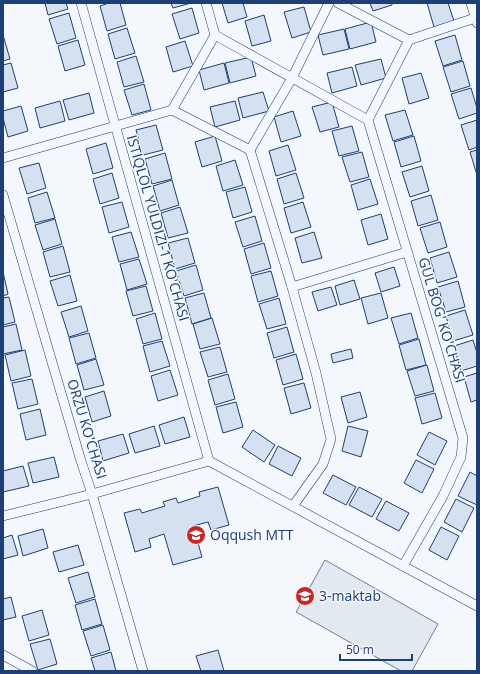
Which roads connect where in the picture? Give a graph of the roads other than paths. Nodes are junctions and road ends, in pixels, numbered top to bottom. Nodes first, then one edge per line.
1 (81, 3) edge
2 (206, 3) edge
3 (329, 3) edge
4 (338, 3) edge
5 (471, 3) edge
6 (476, 21) edge
7 (215, 35) junction
8 (409, 40) junction
9 (292, 78) junction
10 (172, 110) junction
11 (368, 120) junction
12 (115, 127) junction
13 (250, 150) junction
14 (3, 158) edge
15 (3, 195) edge
16 (407, 252) junction
17 (292, 287) junction
18 (209, 461) junction
19 (92, 494) junction
20 (293, 506) junction
21 (3, 516) edge
22 (403, 566) junction
23 (477, 606) edge
24 (3, 655) edge
25 (32, 671) edge
26 (143, 671) edge

1 - 12 street, ISTIQLOL YULDIZI-1 KO'CHASI
2 - 7 street
3 - 9 street
4 - 8 street
5 - 6 street
6 - 8 street
7 - 9 street
7 - 10 street
8 - 11 street
9 - 11 street
9 - 13 street
10 - 12 street
10 - 13 street
11 - 16 street, GUL BOG' KO'CHASI
12 - 14 street
12 - 18 street, ISTIQLOL YULDIZI-1 KO'CHASI
13 - 17 street
15 - 19 street, ORZU KO'CHASI
16 - 17 street
16 - 22 street, GUL BOG' KO'CHASI
17 - 20 street
18 - 19 street
18 - 20 street
19 - 21 street
19 - 26 street, ORZU KO'CHASI
20 - 22 street
22 - 23 street
24 - 25 street

